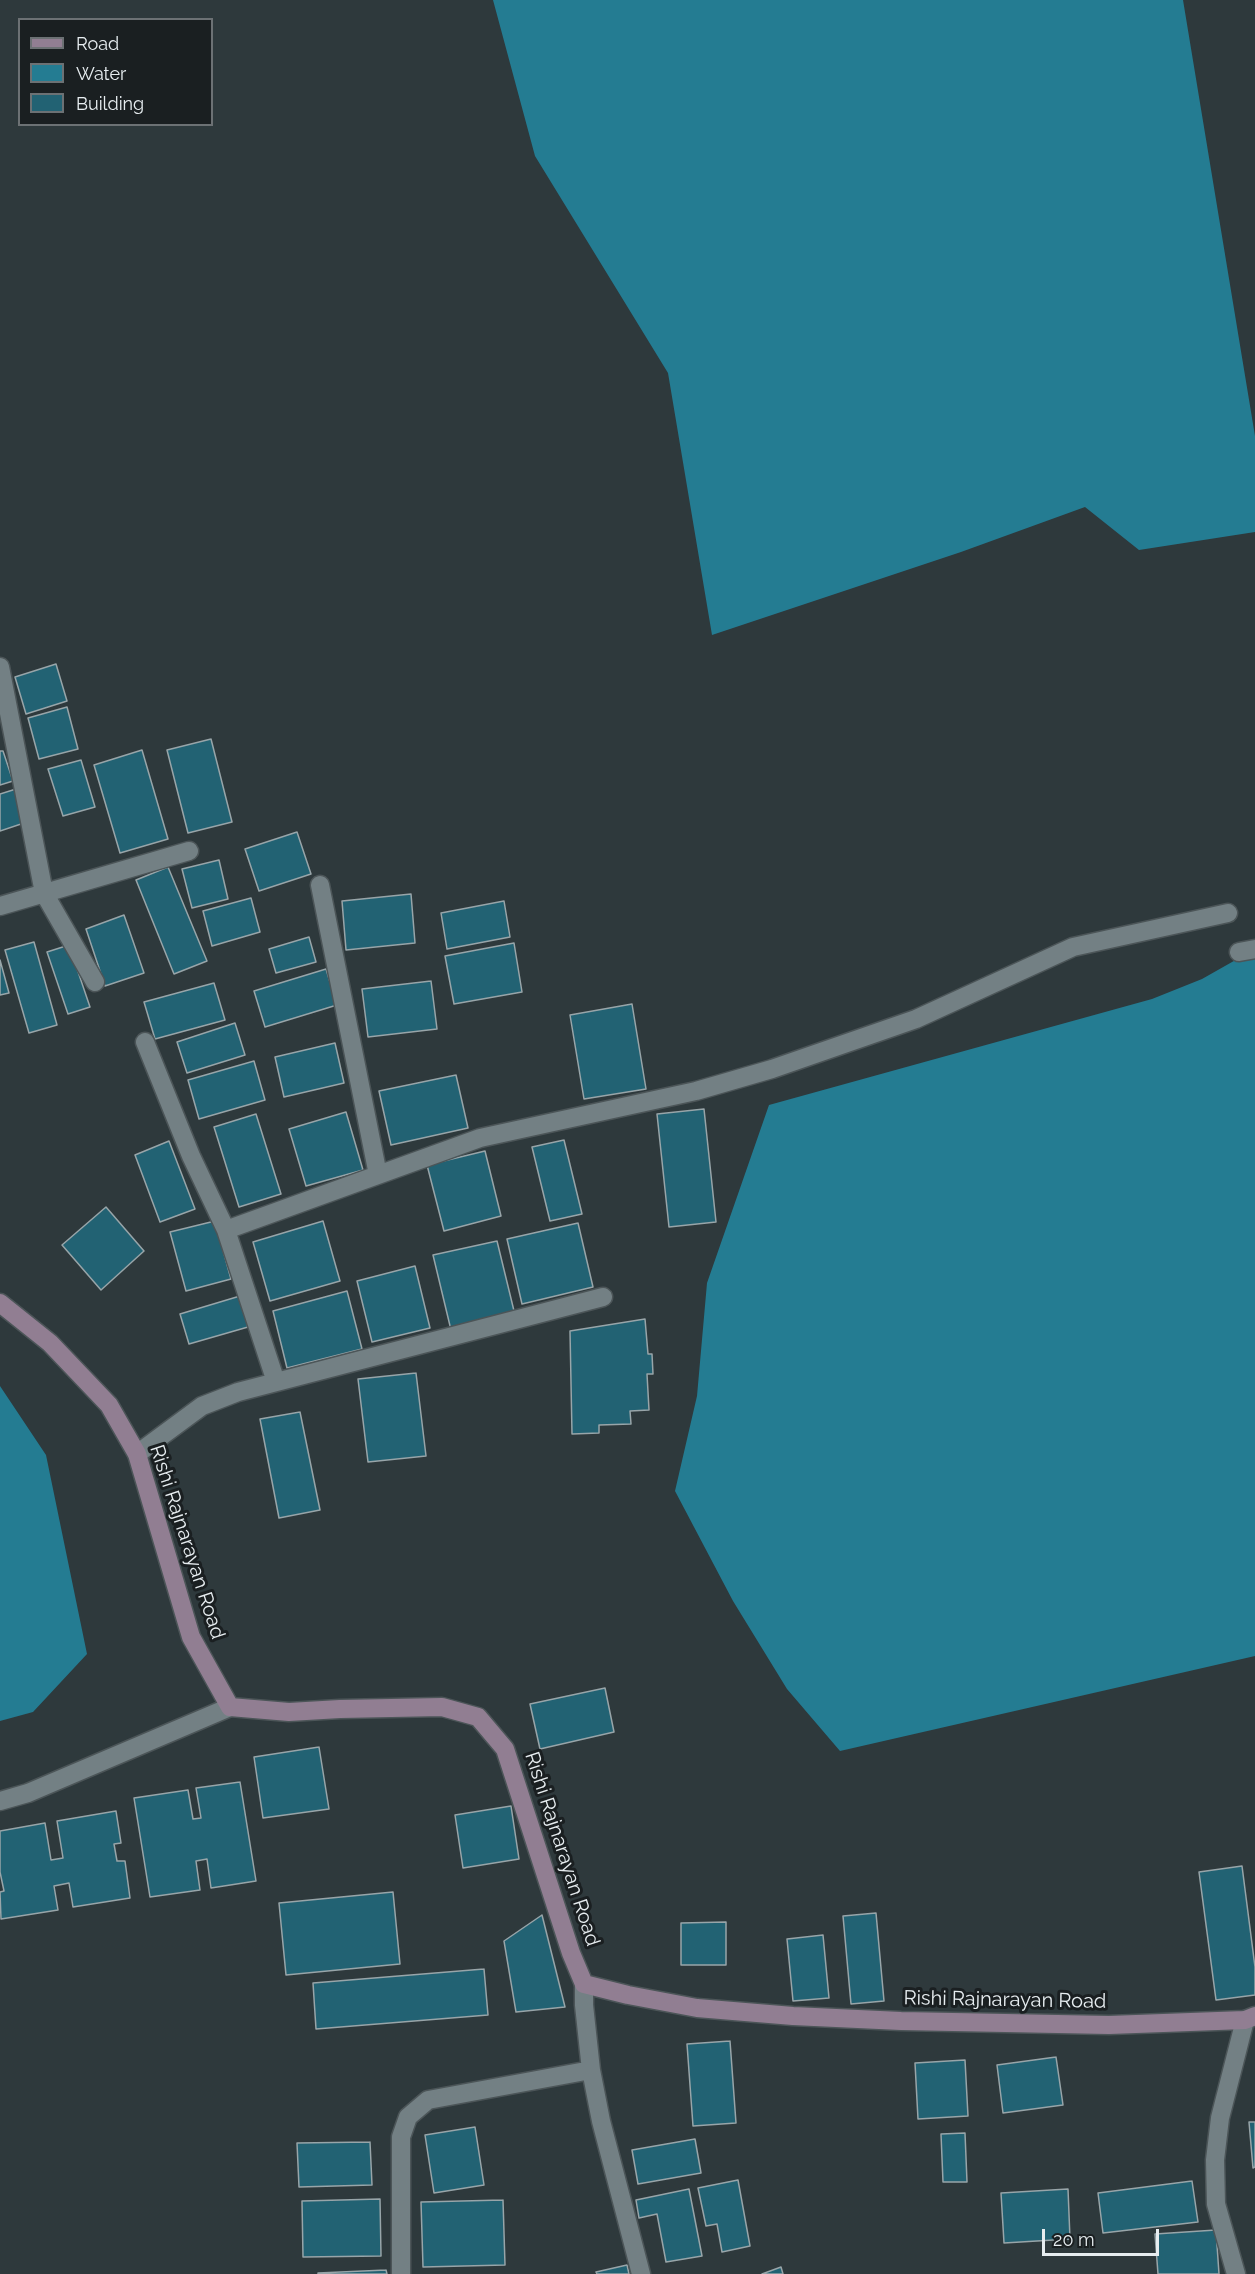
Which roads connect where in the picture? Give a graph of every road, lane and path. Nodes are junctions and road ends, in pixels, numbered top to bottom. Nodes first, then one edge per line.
1 (0, 668) edge
2 (189, 851) dead end
3 (320, 885) dead end
4 (44, 893) junction
5 (0, 906) edge
6 (1228, 913) dead end
7 (94, 982) dead end
8 (145, 1042) dead end
9 (378, 1175) junction
10 (226, 1230) junction
11 (603, 1297) dead end
12 (0, 1303) edge
13 (276, 1382) junction
14 (137, 1454) junction
15 (230, 1707) junction
16 (0, 1801) edge
17 (584, 1984) junction
18 (1250, 2018) edge
19 (591, 2070) junction
20 (401, 2274) edge
21 (641, 2274) edge
22 (1236, 2274) edge

1 - 4 street
2 - 4 street
3 - 9 street
4 - 5 street
4 - 7 street
6 - 9 street
8 - 10 street
9 - 10 street
10 - 13 street
11 - 13 street
12 - 14 main road, Rishi Rajnarayan Road
13 - 14 street
14 - 15 main road, Rishi Rajnarayan Road
15 - 16 street
15 - 17 main road, Rishi Rajnarayan Road
17 - 18 main road, Rishi Rajnarayan Road
17 - 19 street
18 - 22 street
19 - 20 street
19 - 21 street

